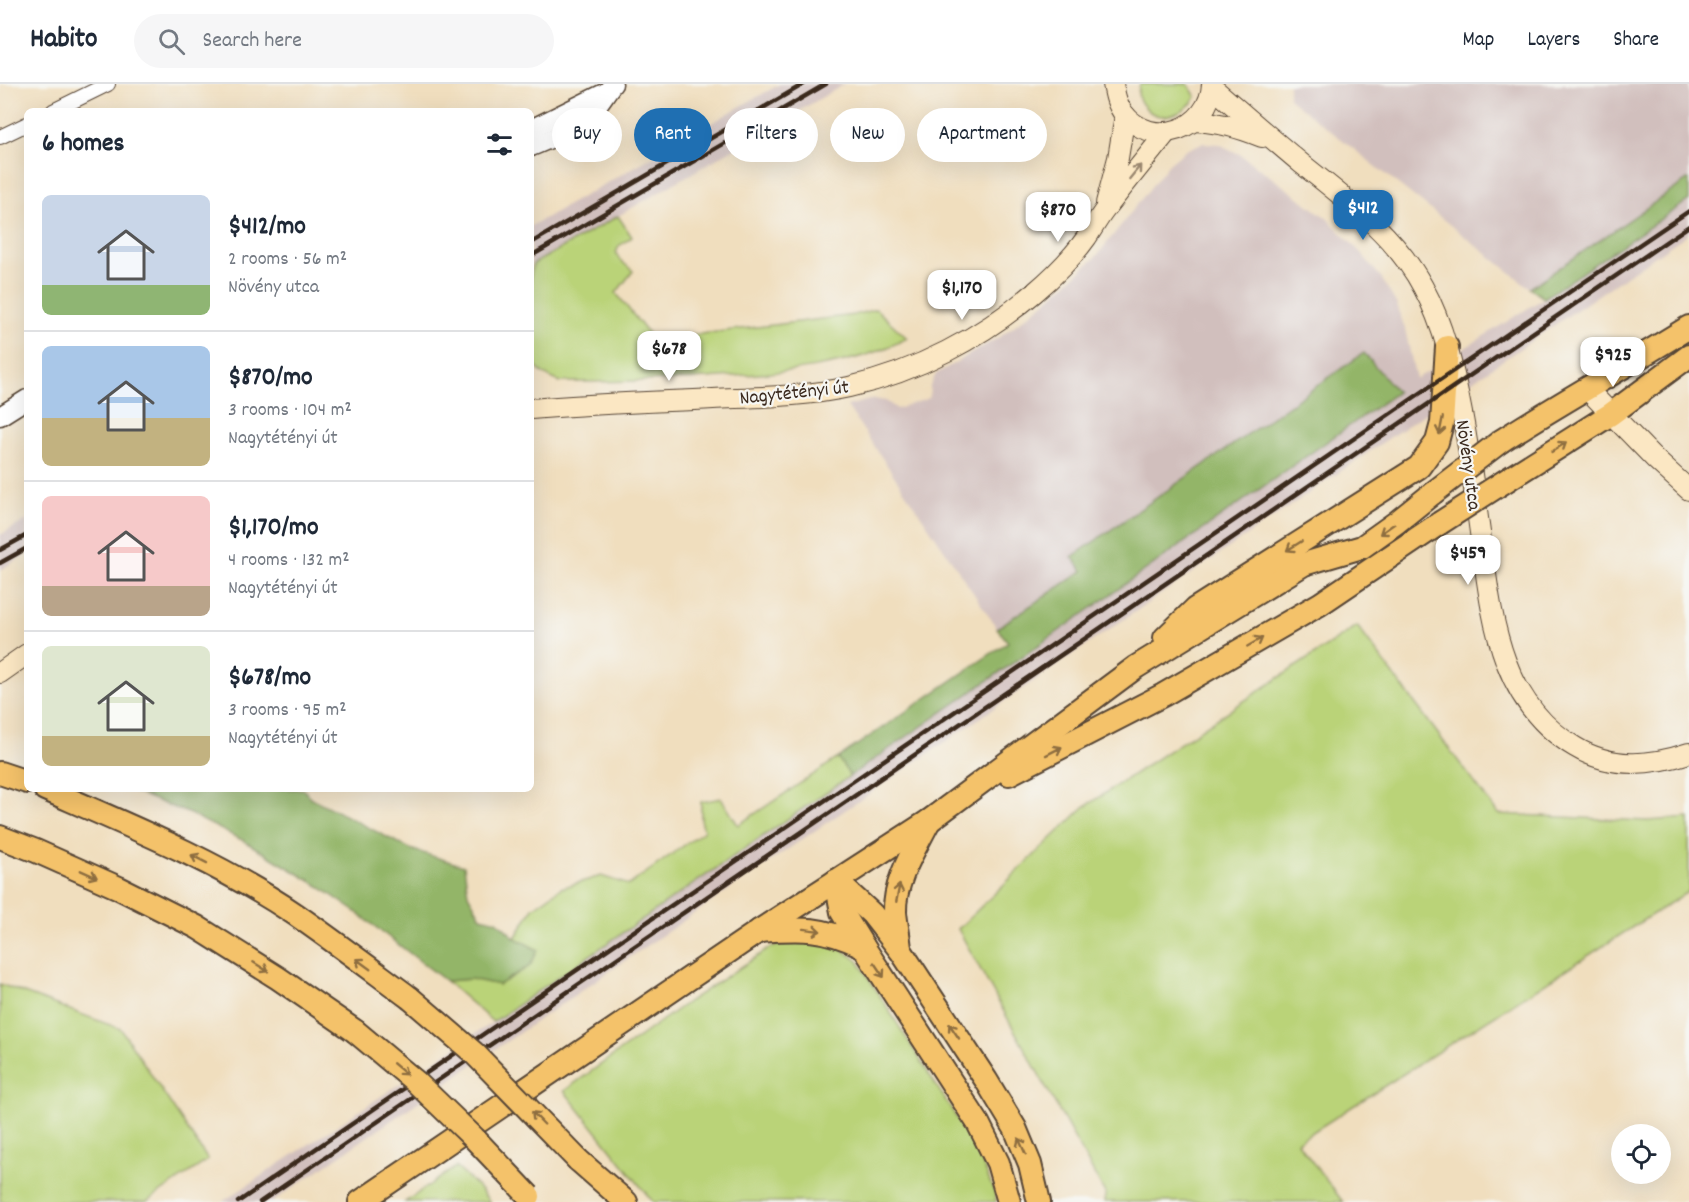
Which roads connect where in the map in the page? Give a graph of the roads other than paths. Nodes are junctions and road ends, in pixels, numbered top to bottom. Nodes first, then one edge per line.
1 (108, 84) edge
2 (1113, 84) edge
3 (1212, 86) edge
4 (610, 87) edge
5 (59, 108) edge
6 (1125, 114) junction
7 (1195, 121) junction
8 (24, 125) edge
9 (534, 127) edge
10 (1167, 132) junction
11 (0, 137) edge
12 (1274, 141) junction
13 (534, 146) edge
14 (1103, 212) junction
15 (1689, 327) edge
16 (1447, 347) junction
17 (1689, 356) edge
18 (1587, 388) junction
19 (24, 401) edge
20 (534, 409) edge
21 (1611, 414) junction
22 (0, 416) edge
23 (1689, 490) edge
24 (24, 656) edge
25 (1137, 667) junction
26 (0, 674) edge
27 (1689, 753) edge
28 (0, 773) edge
29 (24, 781) edge
30 (52, 792) edge
31 (938, 814) junction
32 (0, 837) edge
33 (836, 881) junction
34 (759, 931) junction
35 (863, 946) junction
36 (900, 951) junction
37 (578, 1160) junction
38 (531, 1199) edge
39 (360, 1202) edge
40 (614, 1202) edge
41 (626, 1202) edge
42 (1009, 1202) edge
43 (1039, 1202) edge

1 - 5 street
2 - 6 main road
3 - 7 main road, Növény utca
3 - 12 main road, Növény utca
4 - 9 street
4 - 13 street
6 - 10 main road
6 - 14 main road, Nagytétényi út
7 - 10 main road, Növény utca
7 - 12 main road, Növény utca
8 - 11 street
14 -> 10 main road, Nagytétényi út
12 - 16 main road, Növény utca
14 - 20 main road, Nagytétényi út
15 - 18 main road
16 -> 25 main road
16 - 27 main road, Növény utca
17 - 21 main road
18 - 21 main road
18 -> 25 main road, bridge
19 - 22 street
21 - 23 main road
31 -> 21 main road, bridge
24 - 26 main road
25 - 31 main road
28 - 29 main road
37 -> 30 main road, bridge
31 - 33 main road
36 -> 31 main road
32 -> 38 main road, bridge
33 - 34 main road
33 - 35 main road
33 - 36 main road
34 -> 35 main road
34 - 39 main road
35 -> 42 main road
43 -> 36 main road
37 - 40 main road
37 - 41 main road

